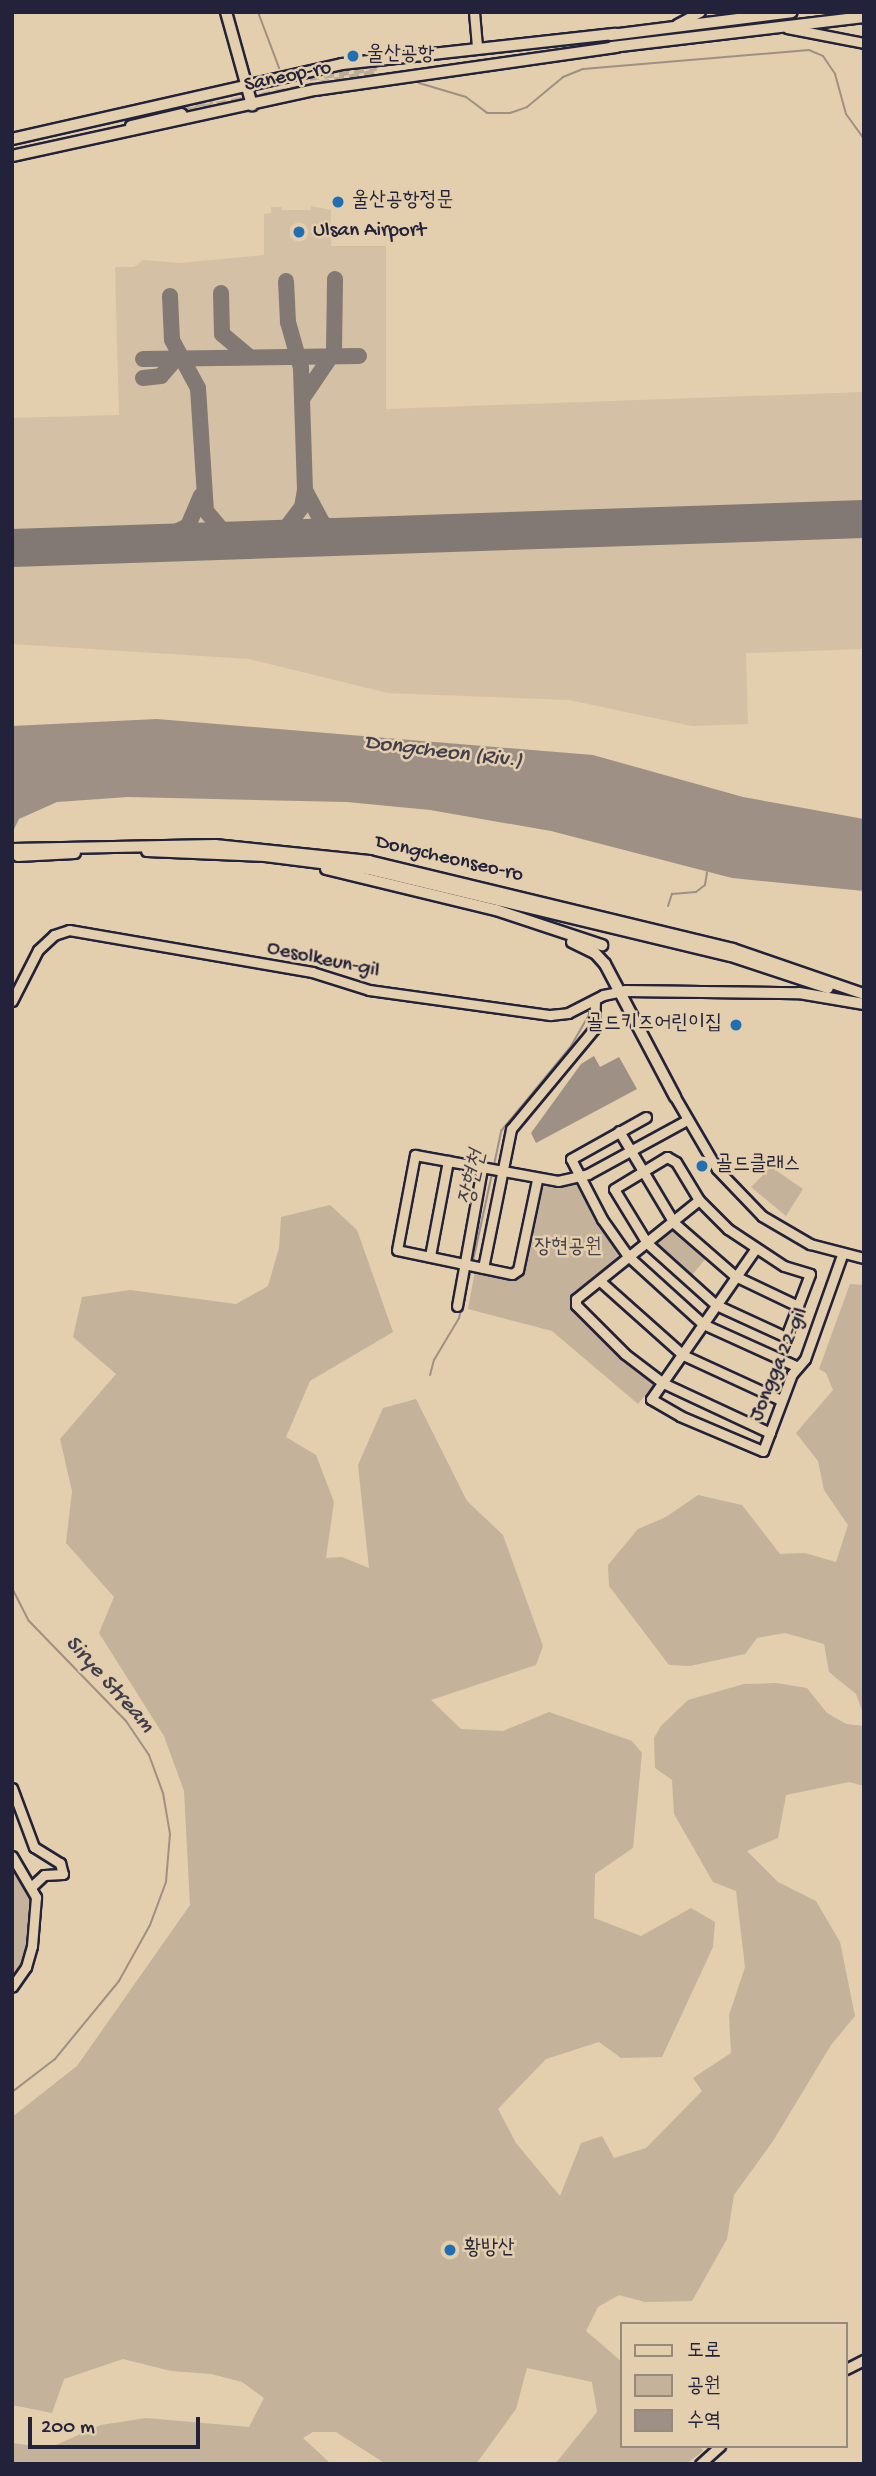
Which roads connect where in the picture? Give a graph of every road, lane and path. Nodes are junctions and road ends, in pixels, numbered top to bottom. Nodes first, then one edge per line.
1 (226, 12) edge
2 (474, 12) edge
3 (700, 12) edge
4 (792, 12) edge
5 (753, 15) edge
6 (864, 17) edge
7 (782, 27) junction
8 (668, 28) junction
9 (755, 30) junction
10 (615, 34) junction
11 (864, 43) edge
12 (477, 46) junction
13 (616, 47) junction
14 (247, 85) junction
15 (252, 105) junction
16 (12, 141) edge
17 (12, 155) edge
18 (12, 849) edge
19 (43, 851) junction
20 (12, 856) edge
21 (265, 856) junction
22 (440, 896) junction
23 (602, 945) dead end
24 (621, 992) junction
25 (864, 994) edge
26 (595, 999) junction
27 (12, 1001) edge
28 (864, 1003) edge
29 (675, 1097) joint
30 (646, 1117) dead end
31 (687, 1120) junction
32 (619, 1131) junction
33 (630, 1151) junction
34 (448, 1161) junction
35 (484, 1169) junction
36 (501, 1172) junction
37 (641, 1172) junction
38 (578, 1177) junction
39 (537, 1180) junction
40 (699, 1200) junction
41 (674, 1223) junction
42 (647, 1243) junction
43 (756, 1248) junction
44 (842, 1255) junction
45 (430, 1256) junction
46 (628, 1256) junction
47 (864, 1258) edge
48 (464, 1264) junction
49 (481, 1267) junction
50 (735, 1276) junction
51 (600, 1281) junction
52 (716, 1305) junction
53 (457, 1306) dead end
54 (798, 1306) junction
55 (703, 1324) junction
56 (682, 1355) junction
57 (797, 1367) junction
58 (663, 1383) junction
59 (781, 1400) junction
60 (770, 1433) junction
61 (12, 1788) edge
62 (12, 1856) edge
63 (32, 1886) junction
64 (12, 1987) edge
65 (864, 2360) edge
66 (848, 2368) edge
67 (718, 2448) edge
68 (700, 2464) edge

1 - 14 main road
2 - 12 street
3 - 8 street
4 - 5 main road, Saneop-ro
5 - 8 main road, Saneop-ro
5 - 9 street
6 - 7 main road, Saneop-ro
7 - 9 main road, Saneop-ro
7 - 11 street
8 - 10 main road, Saneop-ro
9 - 13 main road, Saneop-ro
10 - 12 main road, Saneop-ro
10 - 13 main road, Saneop-ro
12 - 14 main road, Saneop-ro
13 - 15 main road, Saneop-ro
14 - 15 main road
14 - 16 main road, Saneop-ro
15 - 17 main road, Saneop-ro
16 - 17 main road, Saneop-ro
18 - 19 main road, Dongcheonseo-ro
19 - 20 main road, Dongcheonseo-ro
19 - 21 main road, Dongcheonseo-ro
19 - 25 main road, Dongcheonseo-ro
21 - 22 main road
21 - 28 main road, Dongcheonseo-ro
22 - 23 main road
22 - 24 main road
24 - 26 street, Oesolkeun-gil
24 - 28 main road
24 - 29 main road
26 - 27 street, Oesolkeun-gil
26 - 36 street
29 - 31 street
30 - 32 street
31 - 33 street
31 - 44 street
32 - 33 street
32 - 38 street
33 - 37 street
33 - 38 street
34 - 35 street
34 - 45 street
34 - 45 street
35 - 36 street
35 - 48 street
36 - 39 street
36 - 49 street
37 - 40 street
37 - 41 street
37 - 42 street
38 - 39 street
38 - 46 street
39 - 49 street
40 - 41 street
40 - 43 street
41 - 42 street
41 - 50 street
42 - 46 street
42 - 52 street
43 - 50 street
43 - 54 street
44 - 47 street
44 - 57 street, Jongga 22-gil
45 - 48 street
46 - 51 street
46 - 55 street
48 - 49 street
48 - 53 street
50 - 52 street
50 - 54 street
51 - 56 street
51 - 58 street
52 - 54 street
52 - 55 street
55 - 56 street
55 - 57 street
56 - 58 street
56 - 59 street
57 - 59 street, Jongga 22-gil
58 - 60 street
58 - 60 street, Jongga 22-gil
59 - 60 street, Jongga 22-gil
61 - 63 street
62 - 63 street
63 - 64 street
65 - 66 street
67 - 68 street

